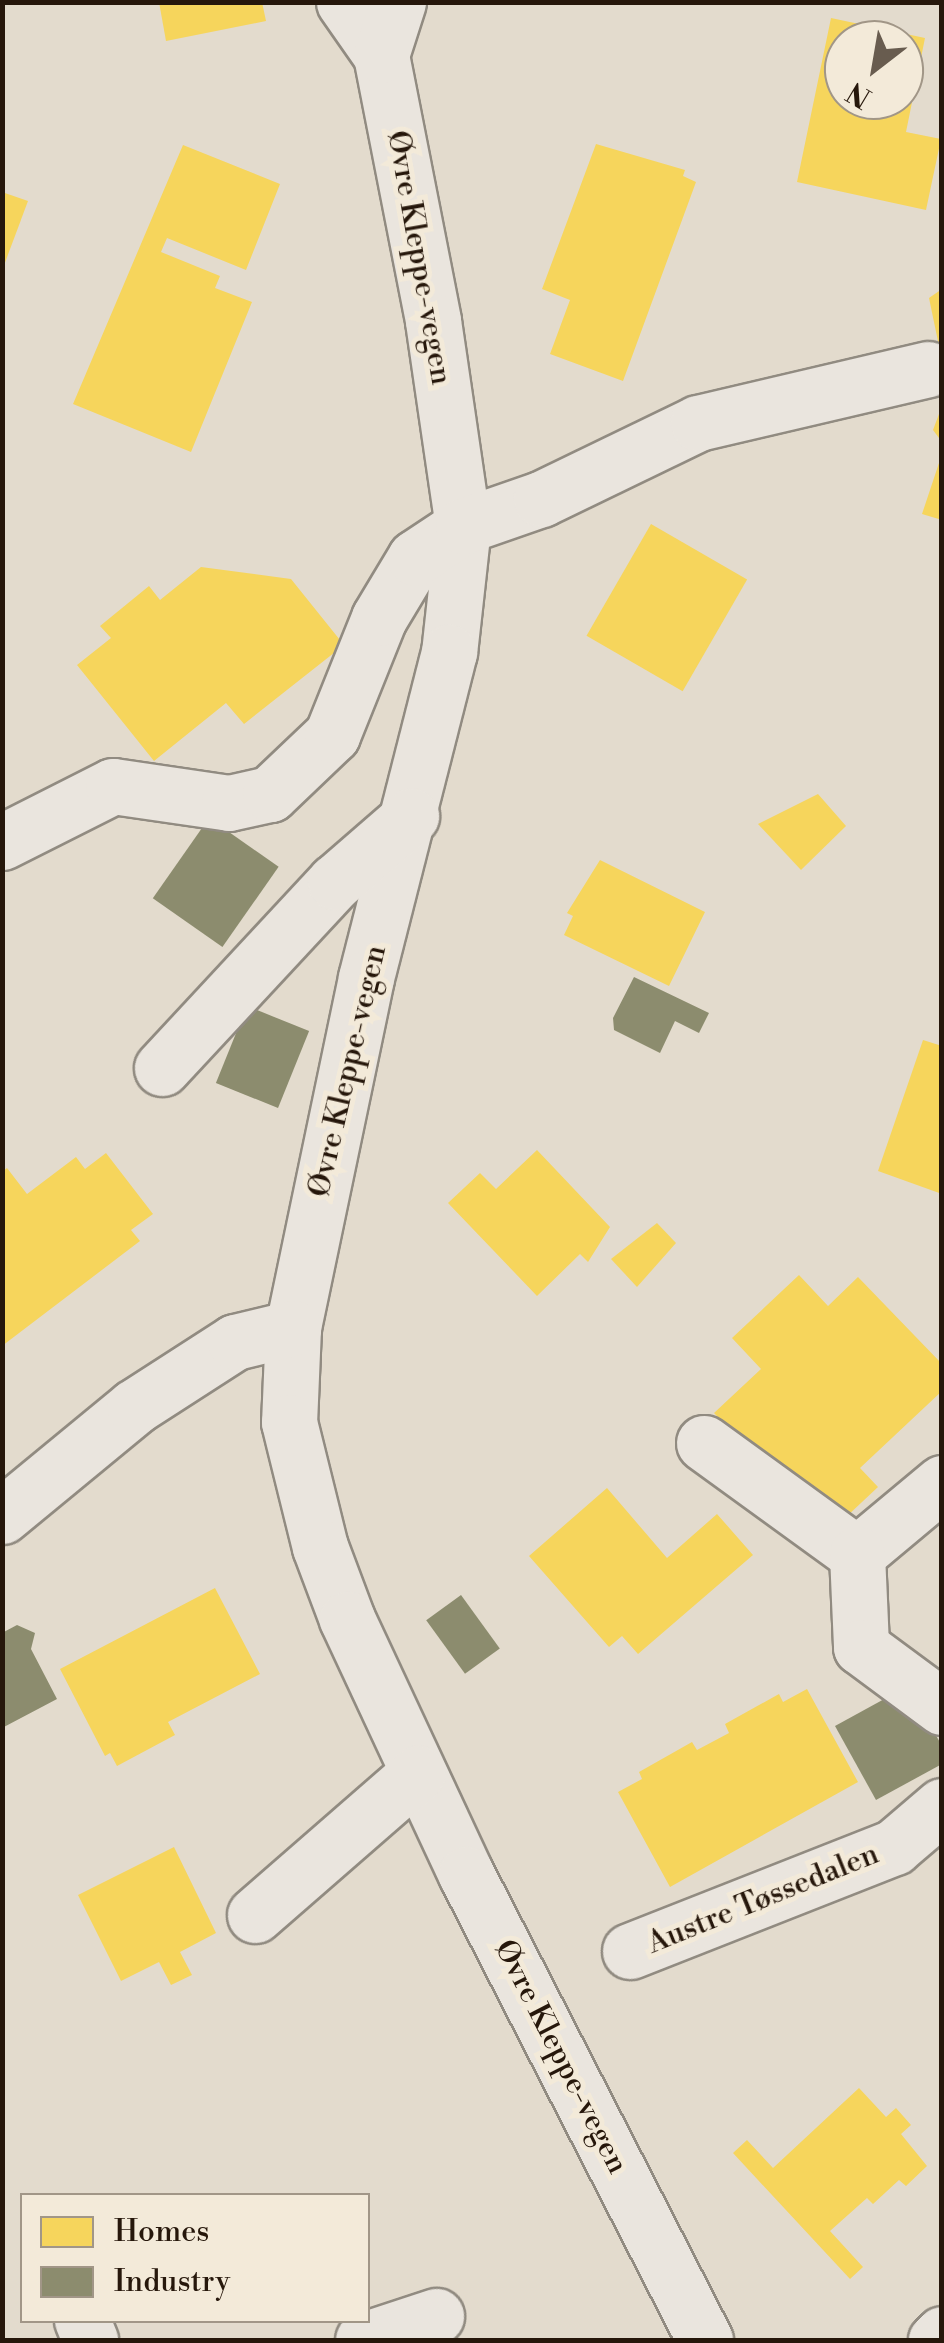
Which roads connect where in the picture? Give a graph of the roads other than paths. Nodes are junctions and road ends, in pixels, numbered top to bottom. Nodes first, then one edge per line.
1 (344, 2) edge
2 (398, 2) edge
3 (381, 56) junction
4 (928, 369) dead end
5 (463, 526) junction
6 (411, 816) junction
7 (2, 842) edge
8 (162, 1068) dead end
9 (293, 1328) junction
10 (704, 1443) dead end
11 (942, 1483) edge
12 (2, 1516) edge
13 (857, 1554) junction
14 (942, 1707) edge
15 (418, 1773) junction
16 (942, 1806) edge
17 (254, 1915) dead end
18 (630, 1952) dead end
19 (436, 2316) dead end
20 (942, 2334) edge
21 (362, 2340) edge
22 (704, 2340) edge
23 (936, 2340) edge

1 - 3 street, Øvre Kleppe-vegen
2 - 3 street
3 - 5 street, Øvre Kleppe-vegen
4 - 5 street
5 - 6 street, Øvre Kleppe-vegen
5 - 7 street
6 - 8 street
6 - 9 street, Øvre Kleppe-vegen
9 - 12 street
9 - 15 street, Øvre Kleppe-vegen
10 - 13 street
11 - 13 street
13 - 14 street
15 - 17 street
15 - 22 street, Øvre Kleppe-vegen
16 - 18 street, Austre Tøssedalen
19 - 21 street
20 - 23 street

